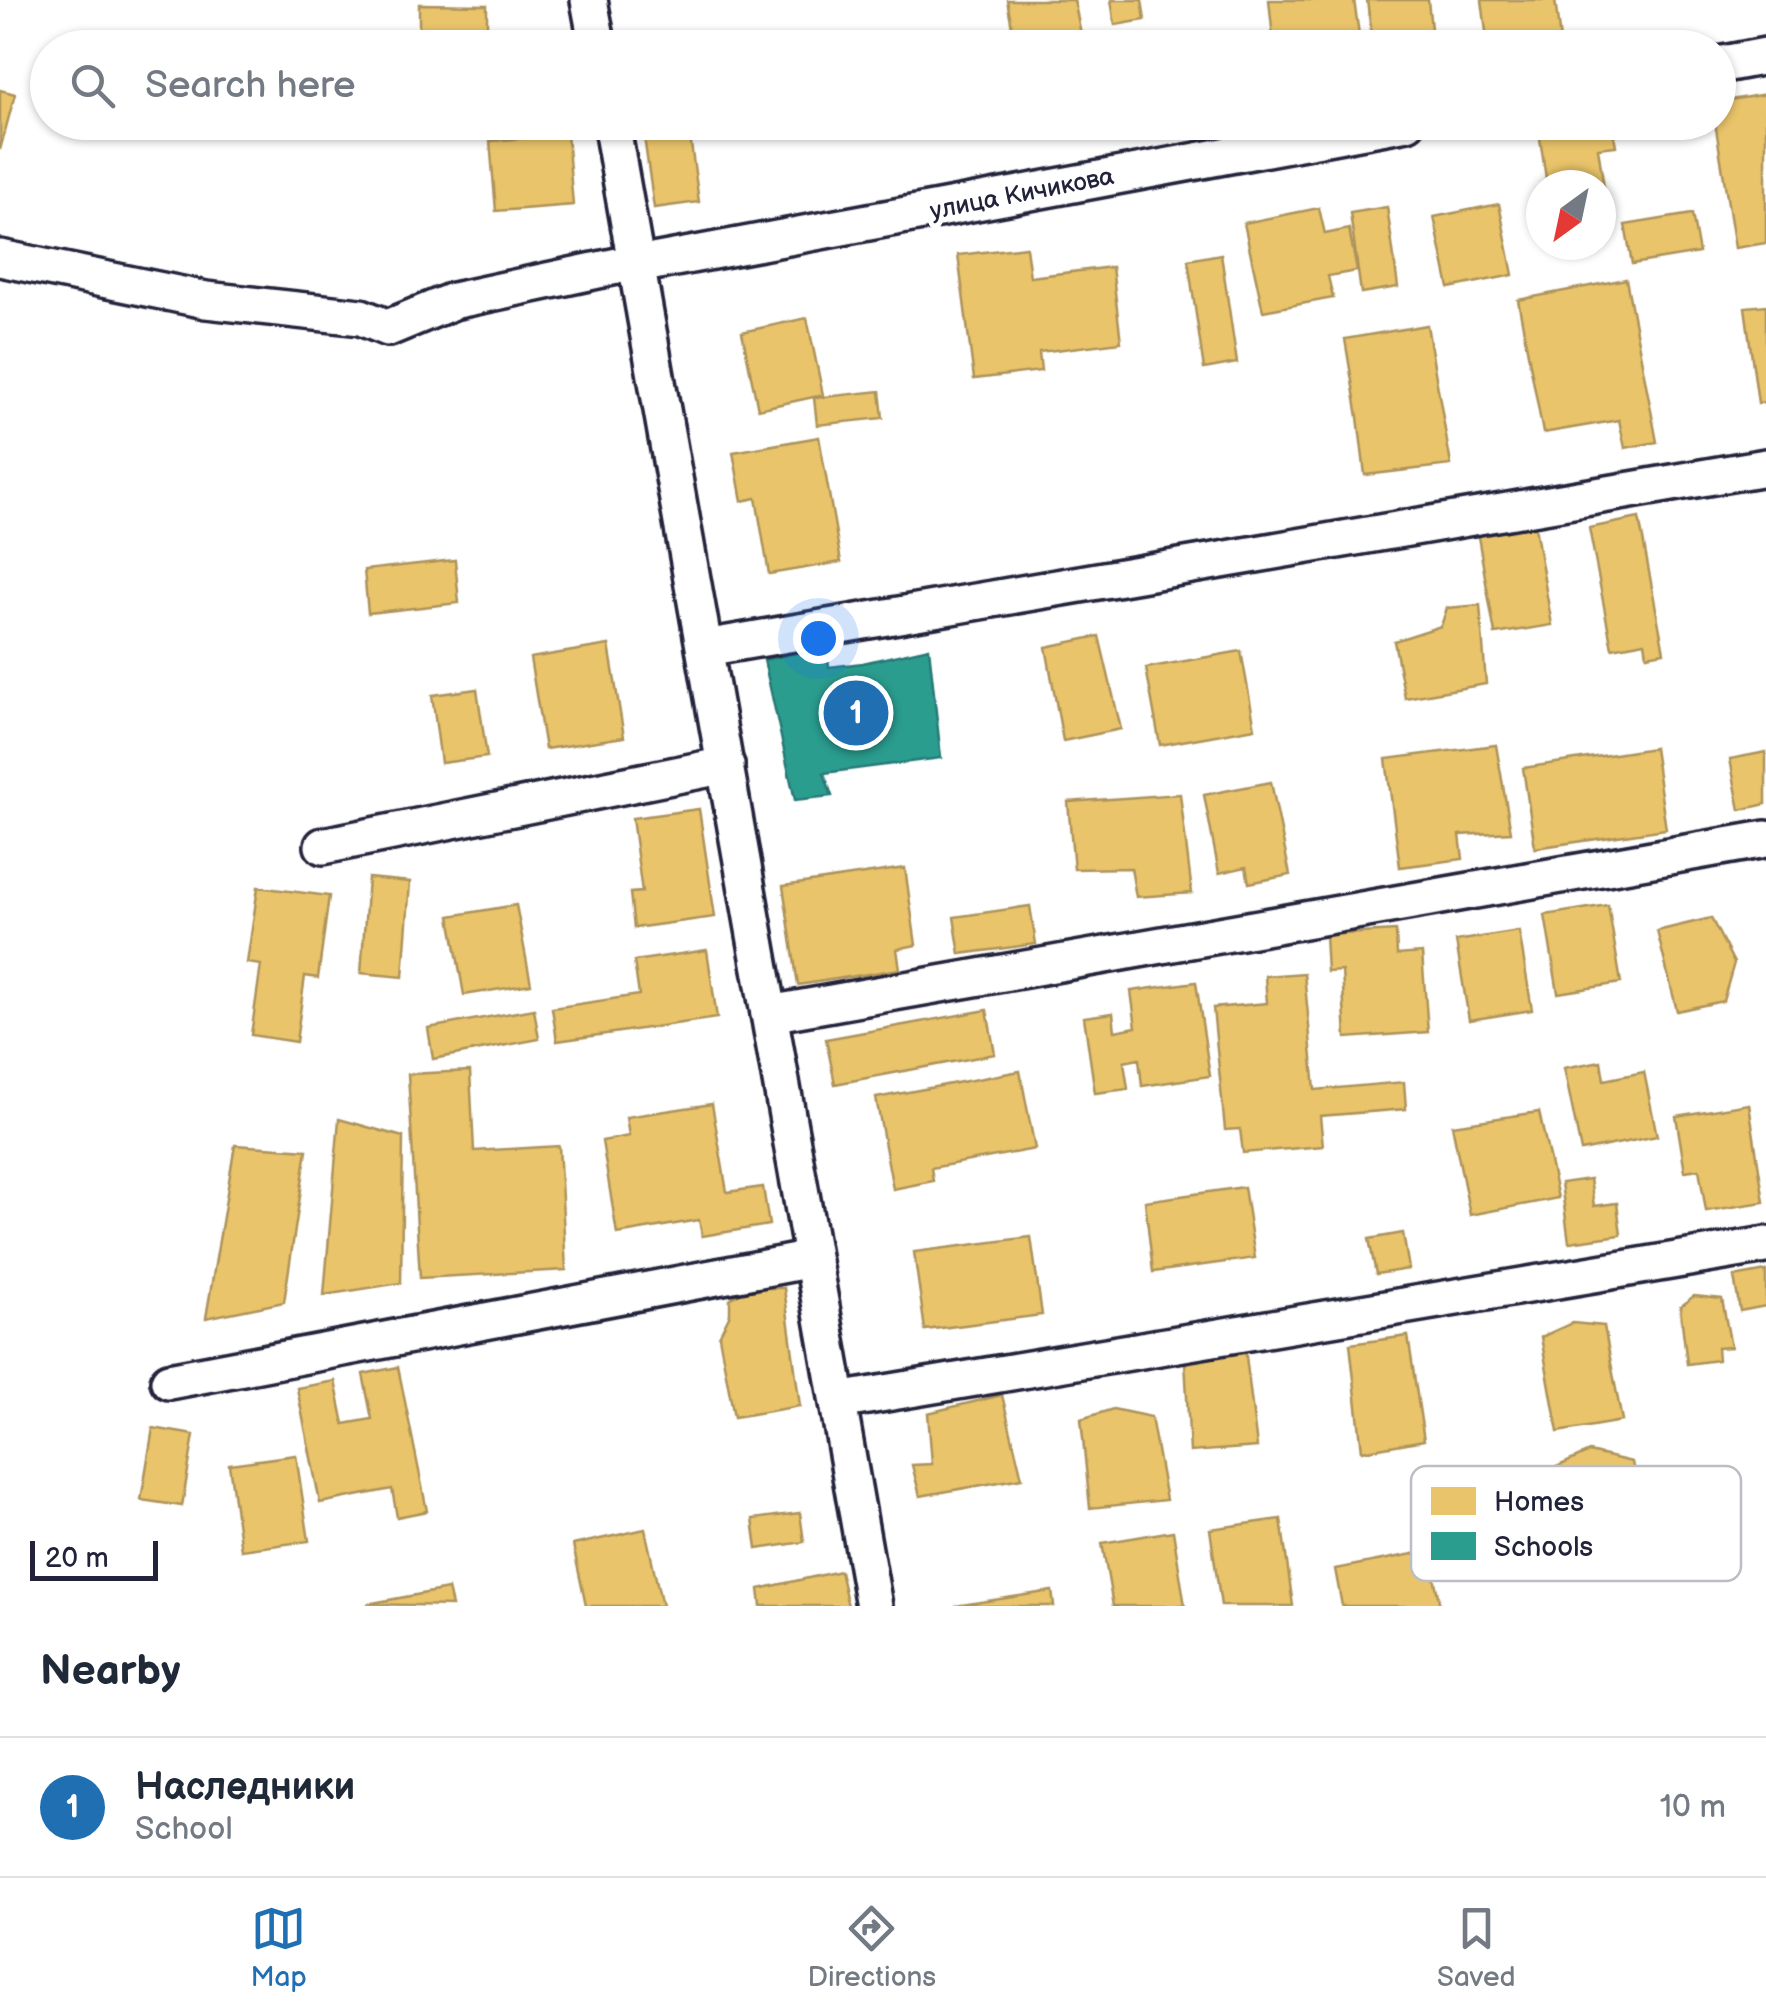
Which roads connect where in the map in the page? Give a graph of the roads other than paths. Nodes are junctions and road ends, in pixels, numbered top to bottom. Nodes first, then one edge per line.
1 (589, 0) edge
2 (595, 30) edge
3 (1766, 56) edge
4 (1736, 62) edge
5 (614, 140) edge
6 (1309, 140) edge
7 (0, 258) edge
8 (637, 264) junction
9 (1766, 466) edge
10 (704, 648) junction
11 (726, 766) junction
12 (1766, 839) edge
13 (322, 846) dead end
14 (769, 1014) junction
15 (1766, 1245) edge
16 (812, 1259) junction
17 (168, 1380) dead end
18 (838, 1401) junction
19 (874, 1606) edge

1 - 2 street
3 - 4 street
5 - 8 street
6 - 8 street, улица Кичикова
7 - 8 street, улица Кичикова
8 - 10 street
9 - 10 street
10 - 11 street
11 - 13 street
11 - 14 street
12 - 14 street
14 - 16 street
15 - 18 street
16 - 17 street
16 - 18 street
18 - 19 street

